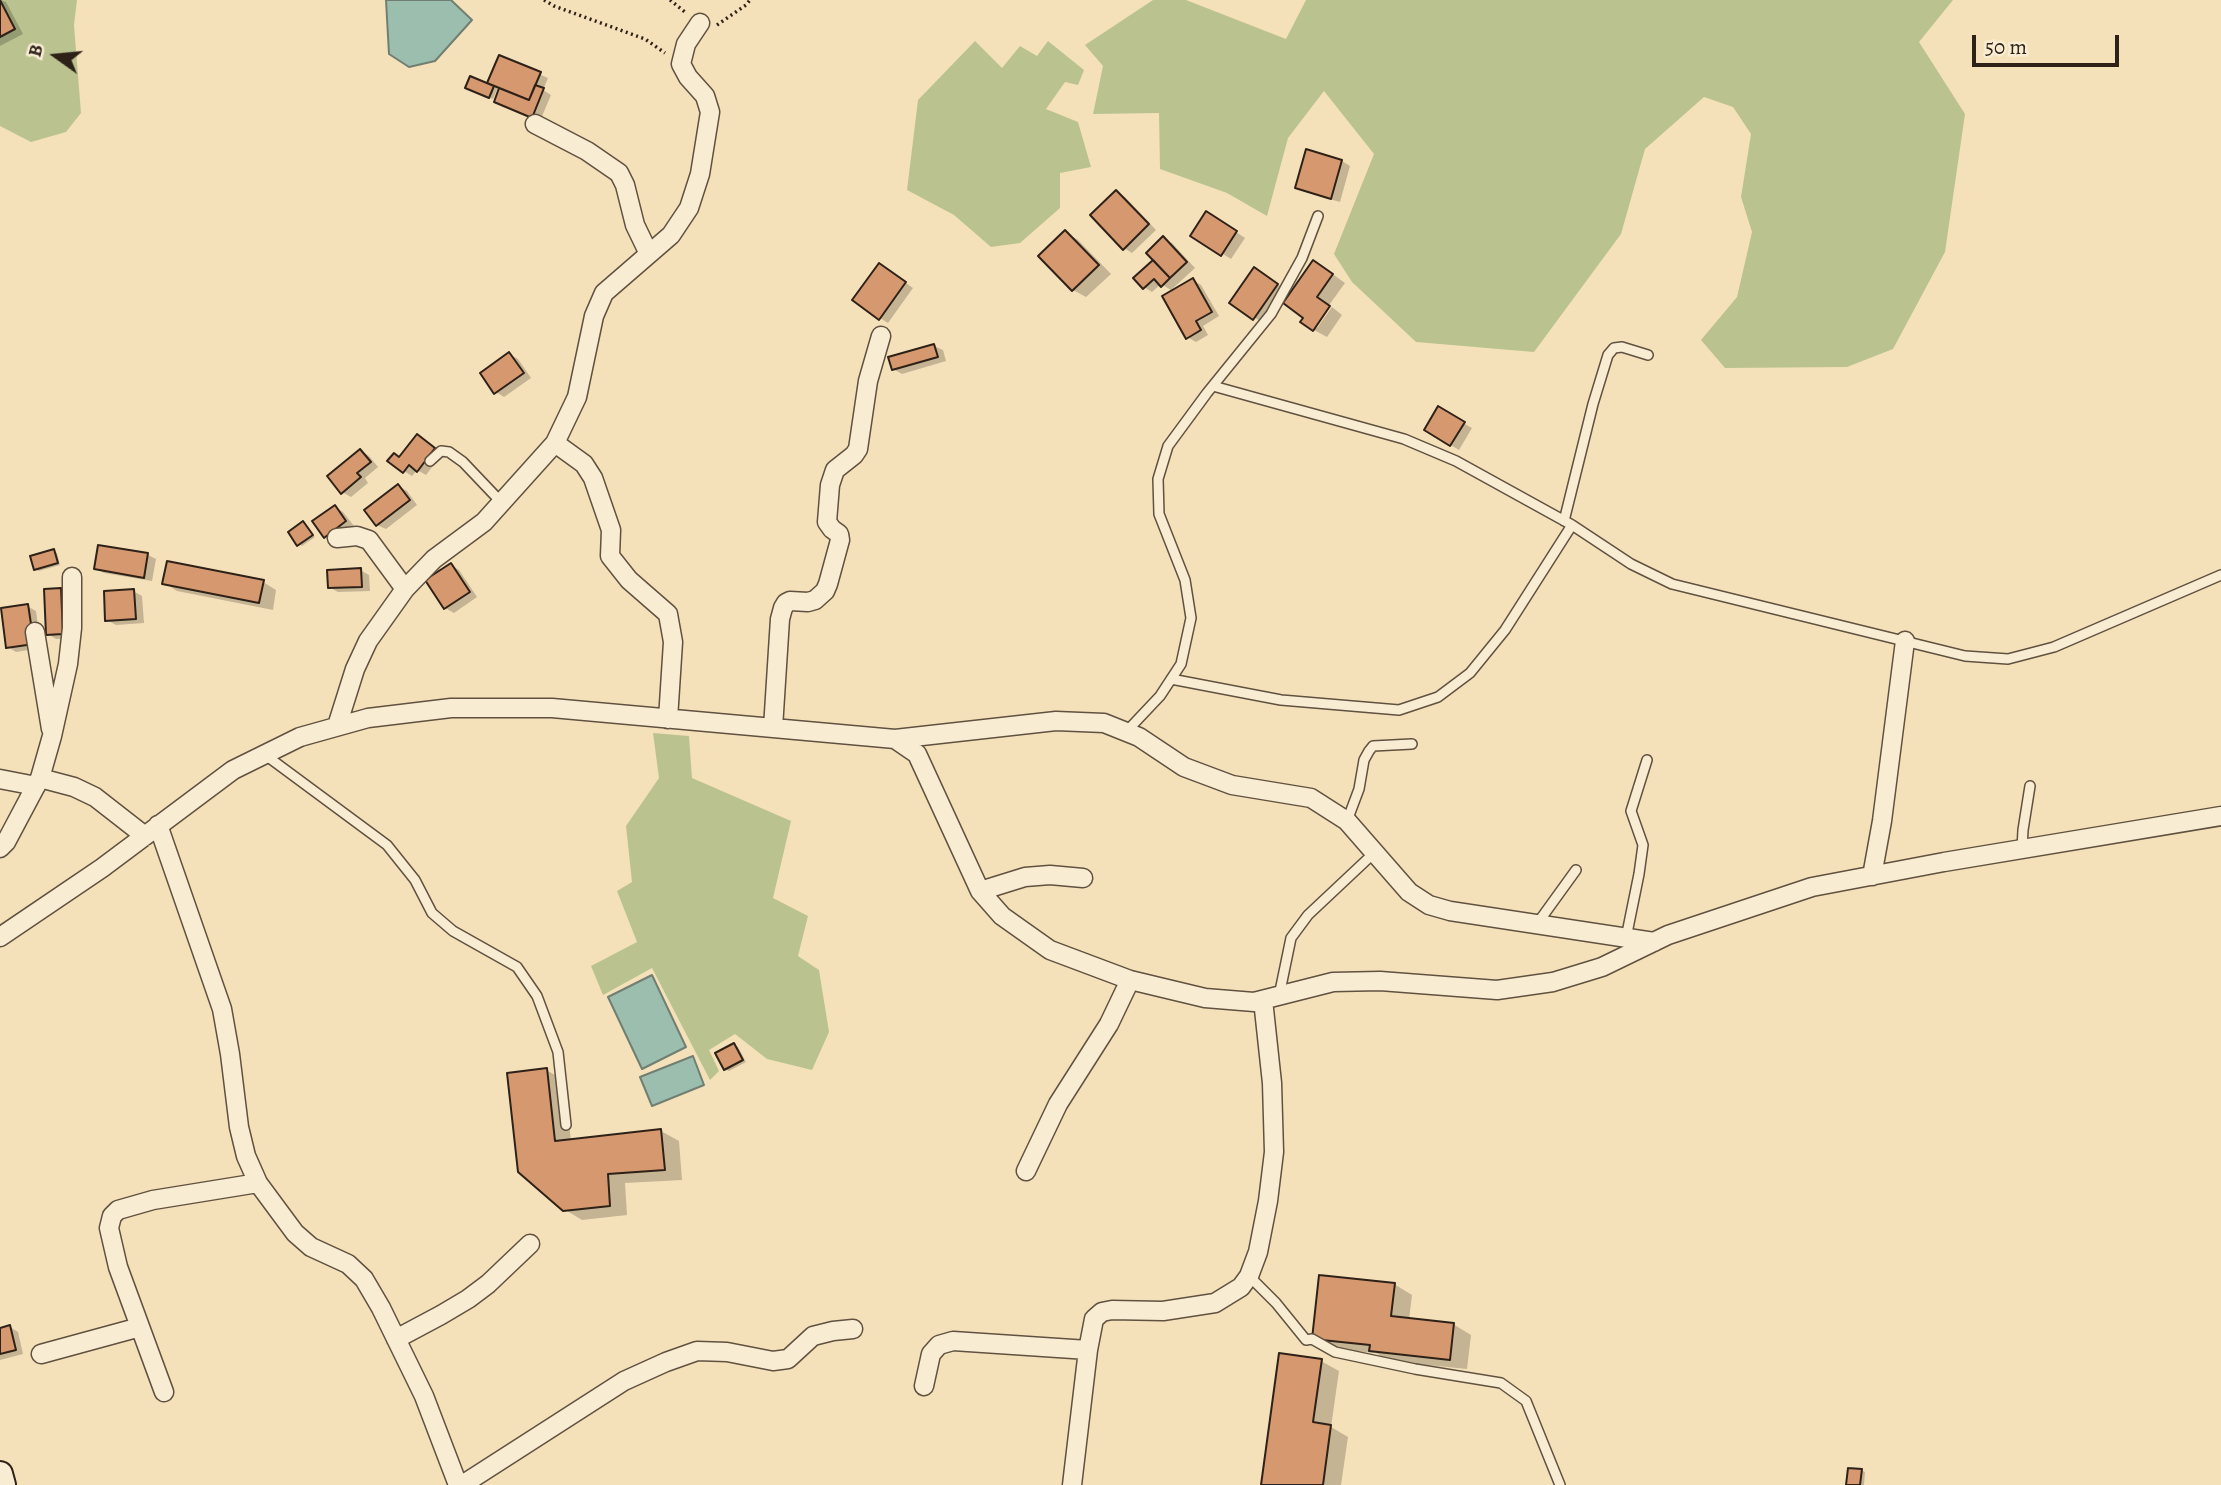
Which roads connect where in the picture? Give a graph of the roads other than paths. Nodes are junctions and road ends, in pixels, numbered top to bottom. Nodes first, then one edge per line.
1 (700, 23) dead end
2 (535, 124) dead end
3 (1318, 216) dead end
4 (649, 254) junction
5 (881, 336) dead end
6 (1648, 355) dead end
7 (1210, 390) junction
8 (555, 443) junction
9 (430, 461) dead end
10 (502, 503) junction
11 (1568, 526) junction
12 (337, 538) dead end
13 (2221, 575) edge
14 (72, 577) dead end
15 (405, 589) junction
16 (35, 632) dead end
17 (1905, 641) junction
18 (1171, 679) junction
19 (668, 719) junction
20 (337, 726) junction
21 (773, 728) junction
22 (1126, 732) junction
23 (52, 736) junction
24 (895, 739) junction
25 (1412, 744) dead end
26 (264, 754) junction
27 (1647, 760) dead end
28 (0, 779) edge
29 (38, 782) junction
30 (2029, 786) dead end
31 (2221, 816) edge
32 (1347, 821) junction
33 (152, 830) junction
34 (0, 848) edge
35 (2022, 849) junction
36 (1374, 853) junction
37 (1576, 870) dead end
38 (1872, 876) junction
39 (1083, 878) dead end
40 (980, 891) junction
41 (1537, 924) junction
42 (0, 937) edge
43 (1626, 937) junction
44 (1654, 942) junction
45 (1130, 979) junction
46 (1271, 998) junction
47 (566, 1125) dead end
48 (1026, 1171) dead end
49 (258, 1183) junction
50 (530, 1244) dead end
51 (1249, 1276) junction
52 (140, 1327) junction
53 (853, 1329) dead end
54 (396, 1339) junction
55 (1087, 1350) junction
56 (41, 1354) dead end
57 (924, 1386) dead end
58 (163, 1392) dead end
59 (0, 1474) edge
60 (3, 1485) edge
61 (460, 1485) edge
62 (1072, 1485) edge
63 (1560, 1485) edge

1 - 4 street
2 - 4 street
3 - 7 lane
4 - 8 street
5 - 21 street
6 - 11 lane
7 - 11 lane
7 - 18 lane
8 - 10 street
8 - 19 street
9 - 10 lane
10 - 15 street
11 - 17 lane
11 - 18 lane
12 - 15 street
13 - 17 lane
14 - 23 street
15 - 20 street
16 - 23 street
17 - 38 street
18 - 22 lane
19 - 20 street
19 - 21 street
20 - 26 street
21 - 24 street
22 - 24 street
22 - 32 street
23 - 29 street
24 - 40 street
25 - 32 lane
26 - 33 street
26 - 47 lane
27 - 43 lane
28 - 29 street
29 - 33 street
29 - 34 street
30 - 35 lane
31 - 35 street
32 - 36 street
33 - 42 street
33 - 49 street
35 - 38 street
36 - 41 street
36 - 46 lane
37 - 41 lane
38 - 44 street
39 - 40 street
40 - 45 street
41 - 43 street
43 - 44 street
44 - 46 street
45 - 46 street
45 - 48 street
46 - 51 street
49 - 52 street
49 - 54 street
50 - 54 street
51 - 55 street
51 - 63 lane
52 - 56 street
52 - 58 street
53 - 61 street
54 - 61 street
55 - 57 street
55 - 62 street
59 - 60 street

